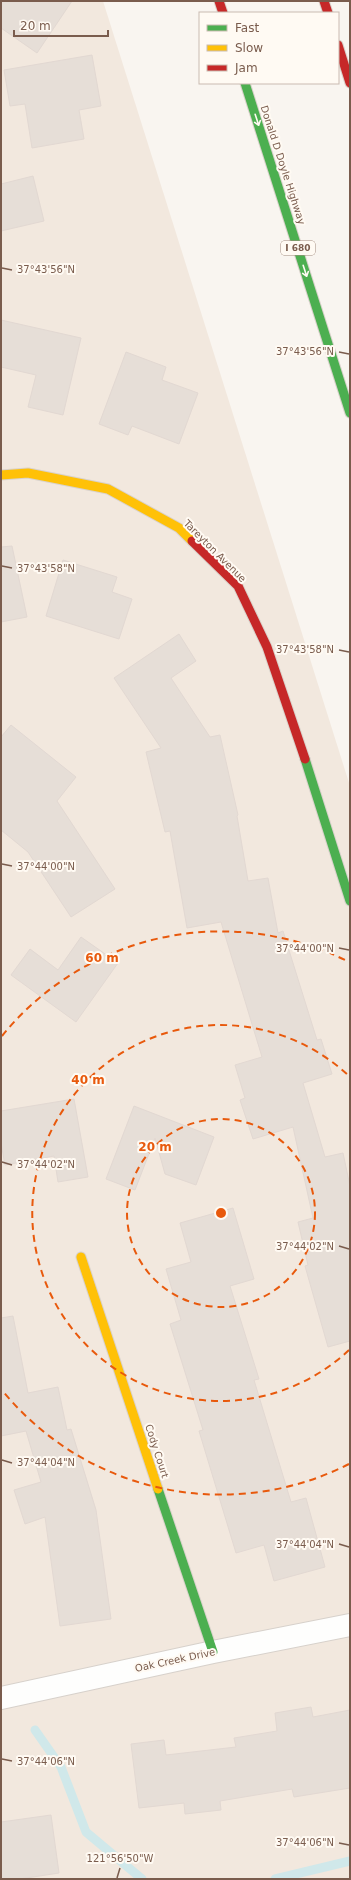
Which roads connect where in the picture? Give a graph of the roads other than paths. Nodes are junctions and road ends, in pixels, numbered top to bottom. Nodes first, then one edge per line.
1 (219, 1) edge
2 (324, 1) edge
3 (223, 12) edge
4 (328, 12) edge
5 (339, 48) edge
6 (350, 83) edge
7 (245, 84) edge
8 (350, 413) edge
9 (1, 475) edge
10 (350, 901) edge
11 (81, 1256) dead end
12 (350, 1625) edge
13 (212, 1652) junction
14 (1, 1698) edge

1 - 3 main road
2 - 4 main road
5 - 6 main road
7 -> 8 main road, Donald D Doyle Highway / I 680
9 - 10 main road, Tareyton Avenue
11 - 13 main road, Cody Court
12 - 13 street, Oak Creek Drive
13 - 14 street, Oak Creek Drive

